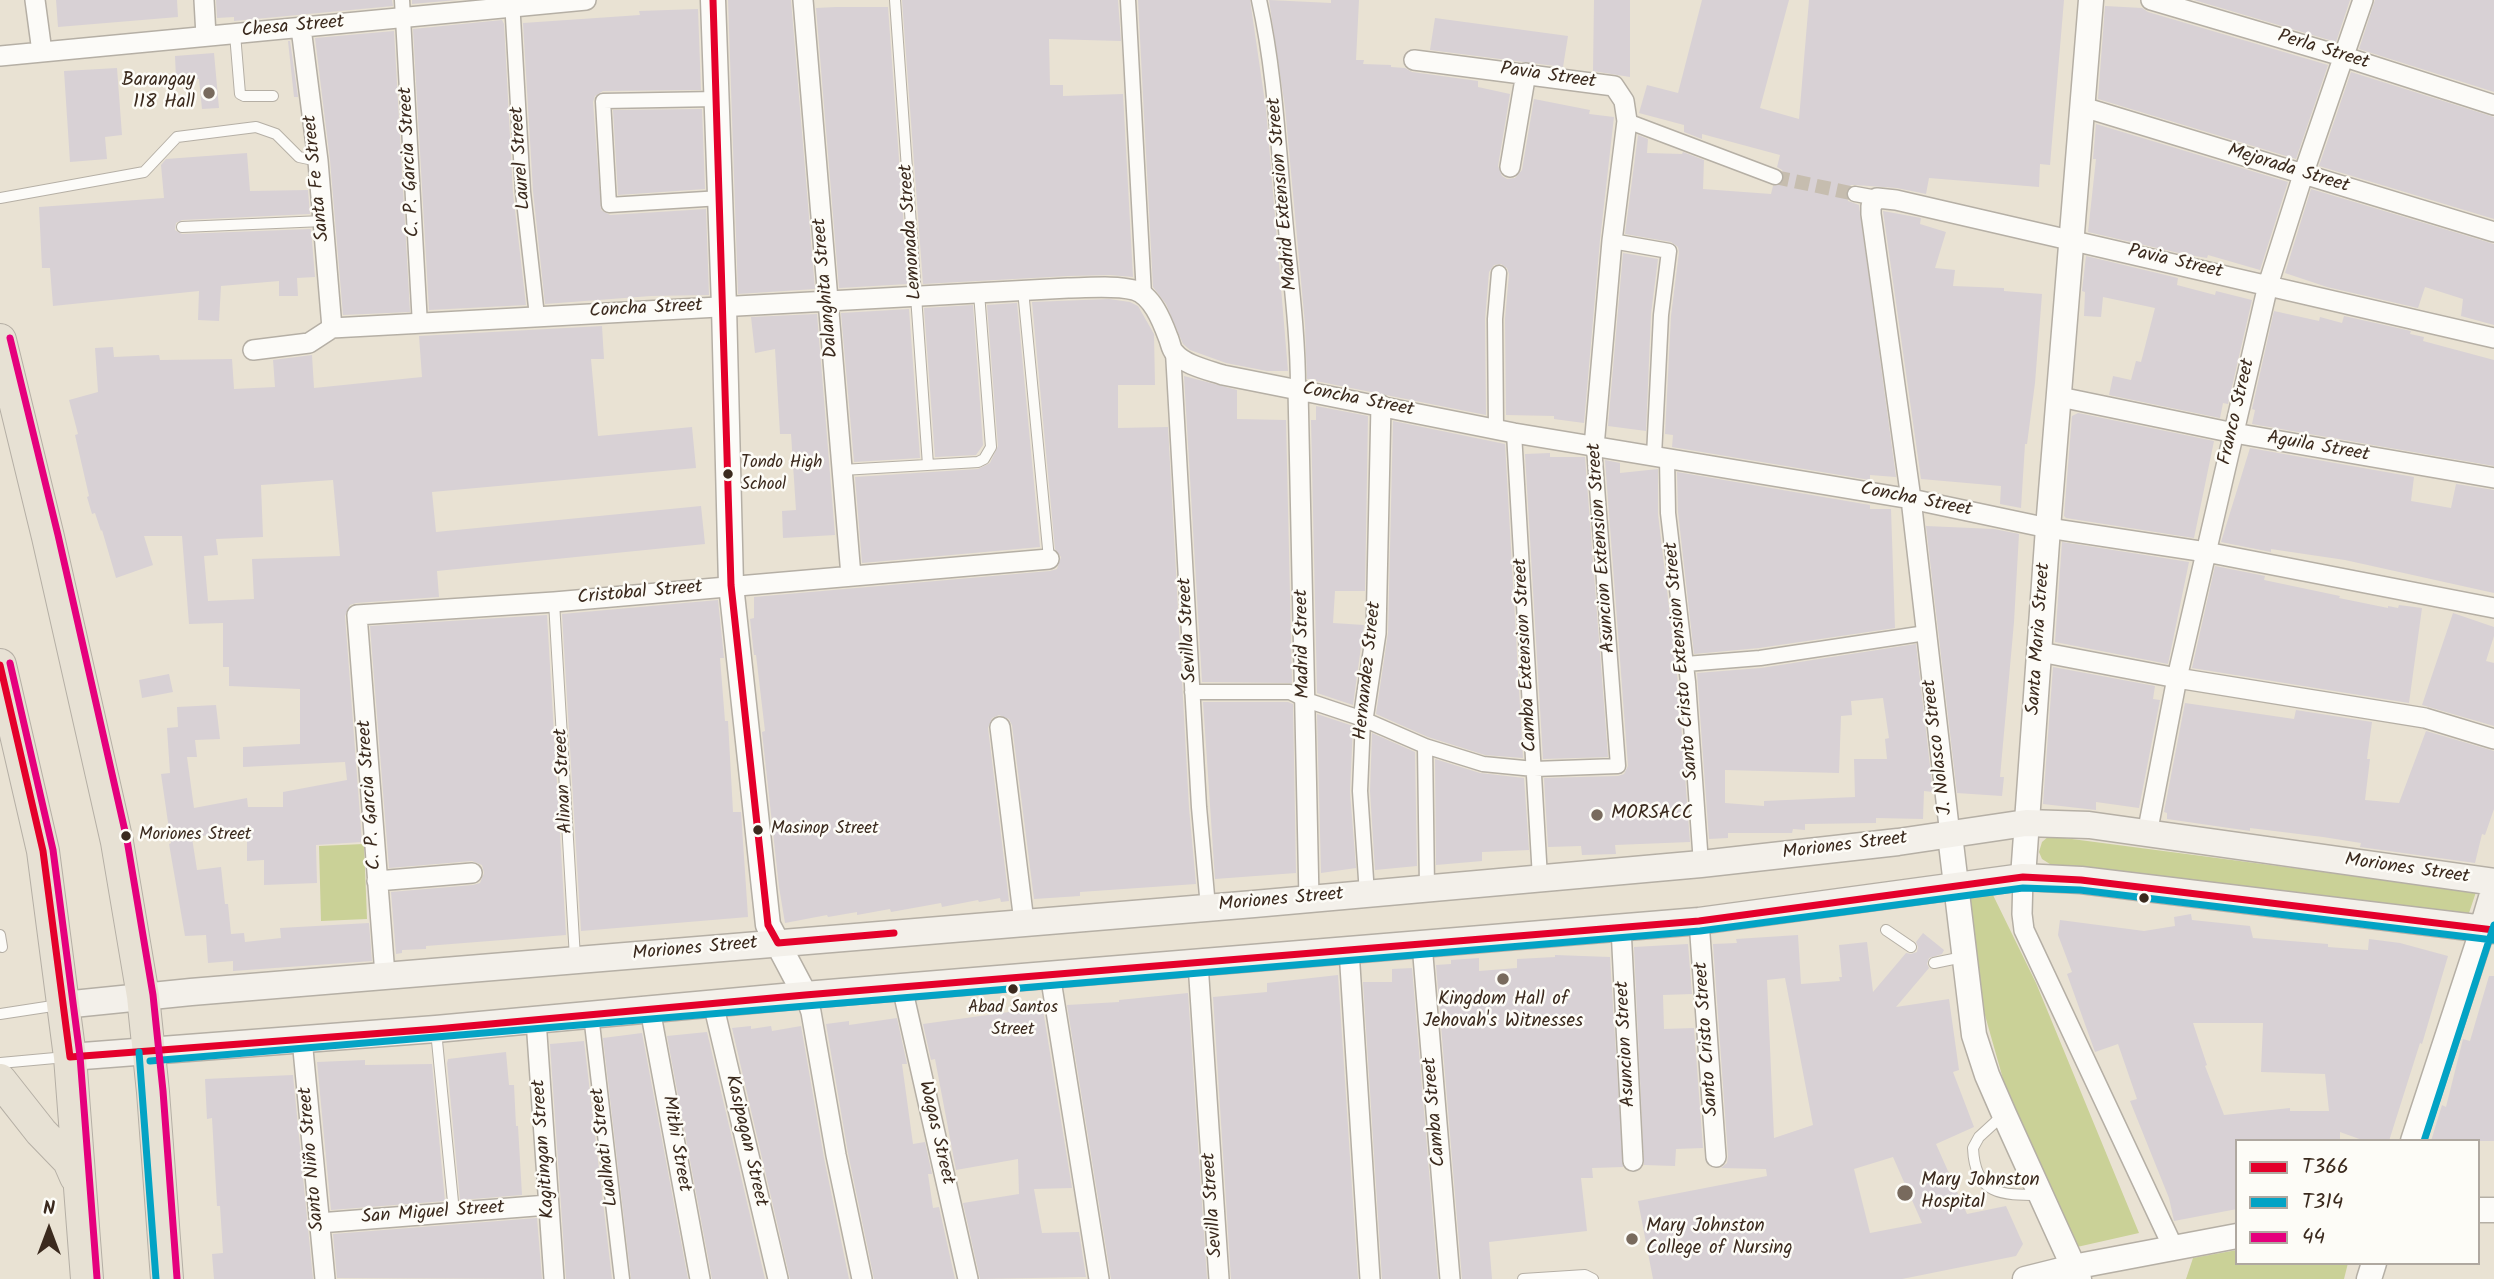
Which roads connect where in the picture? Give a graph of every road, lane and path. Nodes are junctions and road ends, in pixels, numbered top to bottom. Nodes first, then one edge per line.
1 (35, 0) edge
2 (204, 0) edge
3 (586, 0) edge
4 (713, 0) edge
5 (803, 0) edge
6 (895, 0) edge
7 (1128, 0) edge
8 (1259, 0) edge
9 (2091, 0) edge
10 (2151, 0) edge
11 (2363, 0) edge
12 (512, 4) edge
13 (403, 9) edge
14 (301, 28) junction
15 (235, 34) junction
16 (206, 36) junction
17 (42, 52) junction
18 (0, 56) edge
19 (2345, 57) junction
20 (1414, 60) dead end
21 (1526, 73) junction
22 (272, 96) dead end
23 (717, 99) junction
24 (2494, 105) edge
25 (2082, 107) junction
26 (1627, 121) junction
27 (317, 161) junction
28 (1510, 167) dead end
29 (2303, 175) junction
30 (1775, 177) tunnel mouth
31 (1855, 194) tunnel mouth
32 (0, 198) edge
33 (721, 198) junction
34 (1877, 198) junction
35 (323, 221) junction
36 (182, 228) dead end
37 (2494, 232) edge
38 (2072, 240) junction
39 (1612, 241) junction
40 (1499, 273) dead end
41 (2268, 285) junction
42 (1023, 290) junction
43 (979, 293) junction
44 (917, 296) junction
45 (1144, 296) junction
46 (828, 300) junction
47 (724, 306) junction
48 (537, 316) junction
49 (420, 325) junction
50 (332, 328) junction
51 (2494, 338) edge
52 (0, 340) edge
53 (253, 350) dead end
54 (1173, 352) junction
55 (1298, 389) junction
56 (2060, 397) junction
57 (1381, 405) junction
58 (1505, 431) junction
59 (2234, 433) junction
60 (1594, 447) junction
61 (1660, 457) junction
62 (928, 464) junction
63 (842, 470) junction
64 (2494, 478) edge
65 (1911, 499) junction
66 (2048, 527) junction
67 (2206, 552) junction
68 (1049, 559) joint
69 (851, 576) junction
70 (731, 585) junction
71 (554, 602) junction
72 (2494, 608) edge
73 (357, 615) joint
74 (1926, 633) junction
75 (2040, 652) junction
76 (1686, 664) junction
77 (0, 665) edge
78 (2177, 678) junction
79 (1192, 692) junction
80 (1306, 700) junction
81 (1363, 719) junction
82 (1000, 727) dead end
83 (2494, 740) edge
84 (1424, 746) junction
85 (1534, 769) junction
86 (2026, 823) junction
87 (2147, 834) junction
88 (1950, 835) junction
89 (1701, 864) junction
90 (472, 873) dead end
91 (2023, 877) junction
92 (1540, 878) junction
93 (377, 881) junction
94 (2494, 882) edge
95 (1955, 886) junction
96 (1427, 888) junction
97 (2494, 891) edge
98 (1367, 894) junction
99 (1309, 899) junction
100 (1208, 907) junction
101 (1699, 921) junction
102 (1024, 922) junction
103 (1621, 928) junction
104 (2489, 929) edge
105 (1886, 930) dead end
106 (0, 935) edge
107 (778, 943) junction
108 (1422, 944) junction
109 (2, 947) dead end
110 (1911, 947) dead end
111 (1349, 950) junction
112 (1963, 957) junction
113 (575, 960) junction
114 (1198, 963) junction
115 (1934, 963) dead end
116 (1050, 974) junction
117 (386, 975) junction
118 (902, 987) junction
119 (805, 995) junction
120 (143, 996) junction
121 (713, 1003) junction
122 (63, 1005) junction
123 (650, 1009) junction
124 (0, 1014) edge
125 (591, 1014) junction
126 (537, 1020) junction
127 (436, 1029) junction
128 (302, 1039) junction
129 (149, 1051) junction
130 (70, 1057) junction
131 (0, 1063) edge
132 (0, 1080) edge
133 (2004, 1114) junction
134 (2414, 1139) edge
135 (1716, 1157) dead end
136 (1633, 1161) dead end
137 (78, 1181) junction
138 (2040, 1195) junction
139 (548, 1205) junction
140 (454, 1212) junction
141 (319, 1223) junction
142 (2235, 1236) edge
143 (2173, 1247) junction
144 (2076, 1273) edge
145 (87, 1279) edge
146 (167, 1279) edge
147 (325, 1279) edge
148 (554, 1279) edge
149 (622, 1279) edge
150 (700, 1279) edge
151 (778, 1279) edge
152 (862, 1279) edge
153 (968, 1279) edge
154 (1099, 1279) edge
155 (1219, 1279) edge
156 (1370, 1279) edge
157 (1450, 1279) edge
158 (1523, 1279) edge
159 (1593, 1279) edge
160 (2025, 1279) edge

1 - 17 street
2 - 16 street
3 - 12 street, Chesa Street
4 - 23 street
5 - 46 street, Dalanghita Street
6 - 44 lane, Lemonada Street
7 - 45 street
8 - 55 street, Madrid Extension Street
9 - 25 street, Santa Maria Street
10 - 19 street, Perla Street
11 - 19 street, Franco Street
12 - 13 street, Chesa Street
12 - 48 street, Laurel Street
13 - 14 street, Chesa Street
13 - 49 street, C. P. Garcia Street
14 - 15 street, Chesa Street
14 - 27 street, Santa Fe Street
15 - 16 street, Chesa Street
15 - 22 lane
16 - 17 street, Chesa Street
17 - 18 street, Chesa Street
19 - 24 street, Perla Street
19 - 29 street, Franco Street
20 - 21 street, Pavia Street
21 - 26 street, Pavia Street
21 - 28 street
23 - 33 street
23 - 33 street
25 - 29 street, Mejorada Street
25 - 38 street, Santa Maria Street
26 - 30 street
26 - 39 street, Asuncion Extension Street
27 - 32 lane
27 - 35 street, Santa Fe Street
29 - 37 street, Mejorada Street
29 - 41 street, Franco Street
31 - 34 street, Pavia Street
33 - 47 street
34 - 38 street, Pavia Street
34 - 65 street, J. Nolasco Street
35 - 36 lane
35 - 50 street, Santa Fe Street
38 - 41 street, Pavia Street
38 - 56 street, Santa Maria Street
39 - 60 street, Asuncion Extension Street
39 - 61 street, Santo Cristo Extension Street
40 - 58 street, Camba Extension Street
41 - 51 street, Pavia Street
41 - 59 street, Franco Street
42 - 43 street, Concha Street
42 - 45 street, Concha Street
42 - 68 lane
43 - 44 street, Concha Street
43 - 62 lane
44 - 46 street, Concha Street
44 - 62 lane, Lemonada Street
45 - 54 street
46 - 47 street, Concha Street
46 - 63 street, Dalanghita Street
47 - 48 street, Concha Street
47 - 70 street
48 - 49 street, Concha Street
49 - 50 street, Concha Street
50 - 53 street, Concha Street
52 - 120 highway
54 - 55 street, Concha Street
54 - 79 street, Sevilla Street
55 - 57 street, Concha Street
55 - 80 street, Madrid Street
56 - 59 street, Aguila Street
56 - 66 street, Santa Maria Street
57 - 58 street, Concha Street
57 - 81 street, Hernandez Street
58 - 60 street, Concha Street
58 - 85 street, Camba Extension Street
59 - 64 street, Aguila Street
59 - 67 street, Franco Street
60 - 61 street, Concha Street
60 - 85 street, Asuncion Extension Street
61 - 65 street, Concha Street
61 - 76 street, Santo Cristo Extension Street
62 - 63 lane
63 - 69 street, Dalanghita Street
65 - 66 street, Concha Street
65 - 74 street, J. Nolasco Street
66 - 67 street, Concha Street
66 - 75 street, Santa Maria Street
67 - 72 street, Concha Street
67 - 78 street, Franco Street
68 - 69 street, Cristobal Street
69 - 70 street, Cristobal Street
70 - 71 street, Cristobal Street
70 - 107 street
71 - 73 street, Cristobal Street
71 - 113 lane, Alinan Street
73 - 93 street, C. P. Garcia Street
74 - 76 street
74 - 88 street, J. Nolasco Street
75 - 78 street
75 - 86 street, Santa Maria Street
76 - 89 street, Santo Cristo Extension Street
77 - 122 highway
78 - 83 street
78 - 87 street, Franco Street
79 - 80 street
79 - 100 street, Sevilla Street
80 - 81 street
80 - 99 street, Madrid Street
81 - 84 street
81 - 98 street, Hernandez Street
82 - 102 street
84 - 85 street
84 - 96 street
85 - 92 street, Camba Extension Street
86 - 87 main road, Moriones Street
86 - 88 main road, Moriones Street
86 - 91 street, Santa Maria Street
87 - 94 main road, Moriones Street
88 - 89 main road, Moriones Street
88 - 95 street, J. Nolasco Street
89 - 92 main road, Moriones Street
90 - 93 street
91 - 95 main road
91 - 104 main road
91 - 143 street, Santa Maria Street
92 - 96 main road, Moriones Street
93 - 117 street, C. P. Garcia Street
95 - 101 main road
95 - 112 street, J. Nolasco Street
96 - 98 main road, Moriones Street
97 - 104 main road
98 - 99 main road, Moriones Street
99 - 100 main road, Moriones Street
100 - 102 main road, Moriones Street
101 - 103 main road
101 - 135 street, Santo Cristo Street
102 - 107 main road, Moriones Street
103 - 108 main road
103 - 136 street, Asuncion Street
104 - 134 street
105 - 110 lane
106 - 109 lane
107 - 113 main road, Moriones Street
107 - 119 street
108 - 111 main road
108 - 157 street, Camba Street
111 - 114 main road
111 - 156 street
112 - 115 lane
112 - 133 street, J. Nolasco Street
113 - 117 main road, Moriones Street
114 - 116 main road
114 - 155 street, Sevilla Street
116 - 118 main road
116 - 154 street
117 - 120 main road, Moriones Street
118 - 119 main road
118 - 153 street, Wagas Street
119 - 121 main road
119 - 152 street
120 - 122 main road, Moriones Street
120 - 129 highway
121 - 123 main road
121 - 151 street, Kasipagan Street
122 - 124 lane
122 - 130 highway
123 - 125 main road
123 - 150 street, Mithi Street
125 - 126 main road
125 - 149 street, Lualhati Street
126 - 127 main road
126 - 139 street, Kagitingan Street
127 - 128 main road
127 - 140 lane
128 - 129 main road
128 - 141 street, Santo Niño Street
129 - 130 main road
129 - 146 highway
130 - 131 lane
130 - 137 highway
132 - 137 highway
133 - 138 street, J. Nolasco Street
133 - 138 lane
137 - 145 highway
138 - 144 street, J. Nolasco Street
139 - 140 street, San Miguel Street
139 - 148 street, Kagitingan Street
140 - 141 street, San Miguel Street
141 - 147 street, Santo Niño Street
142 - 143 street
143 - 144 street
144 - 160 street
158 - 159 lane

